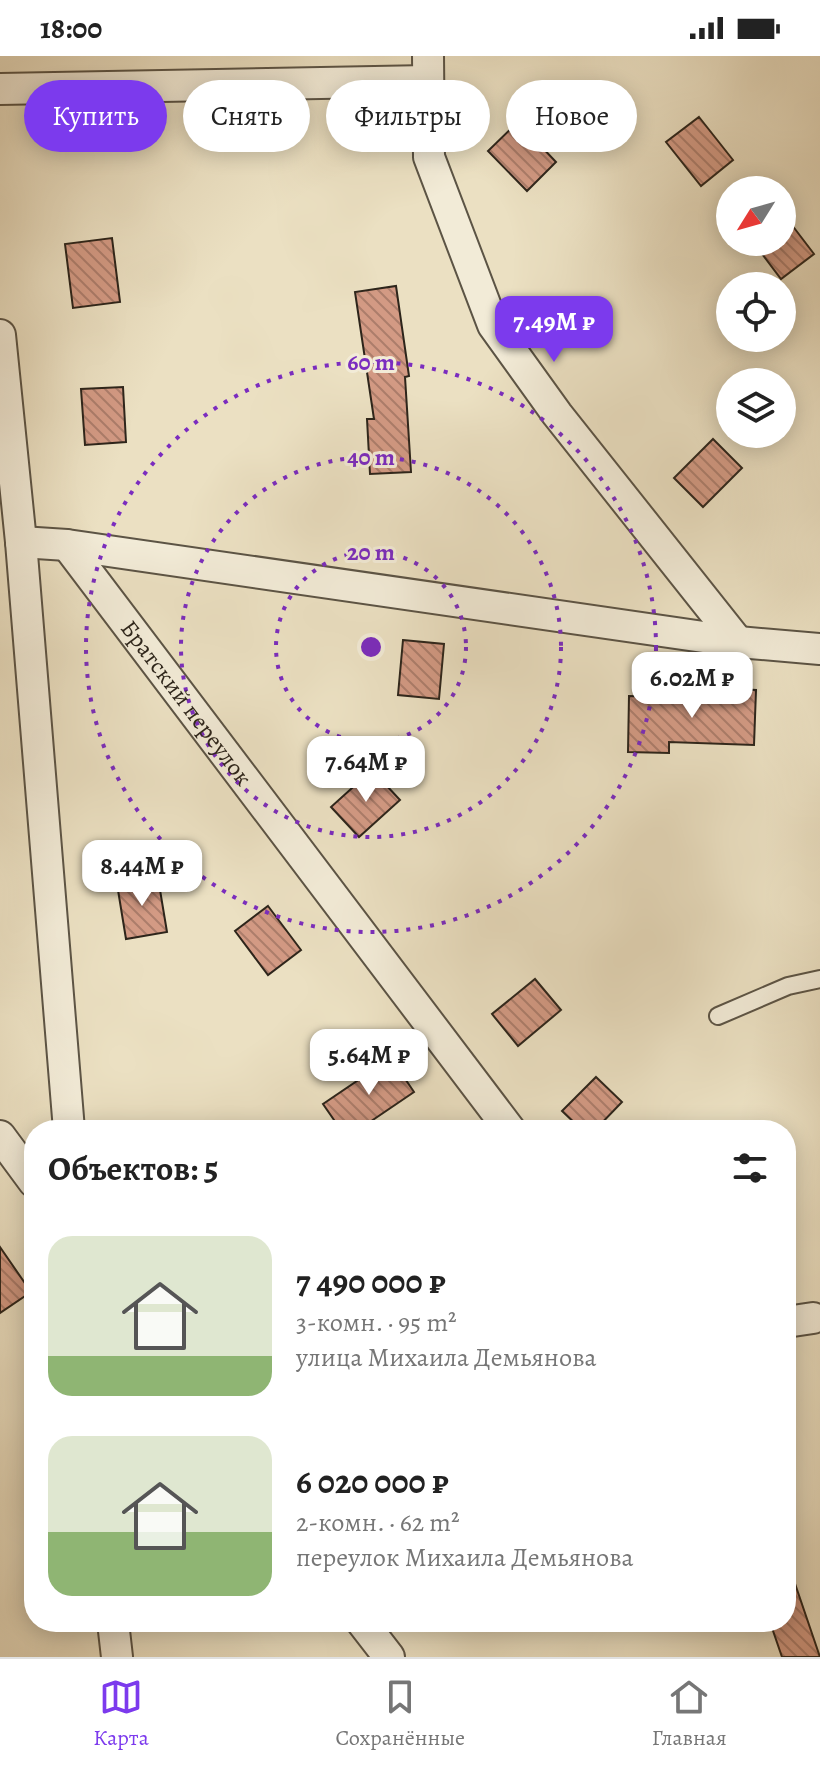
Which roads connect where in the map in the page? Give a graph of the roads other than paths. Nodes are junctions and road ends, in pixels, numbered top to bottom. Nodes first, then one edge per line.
1 (428, 69) edge
2 (0, 89) edge
3 (0, 335) edge
4 (21, 542) junction
5 (67, 545) junction
6 (738, 642) junction
7 (820, 649) edge
8 (820, 979) edge
9 (718, 1016) dead end
10 (68, 1120) edge
11 (502, 1120) edge
12 (0, 1136) edge
13 (24, 1168) edge
14 (114, 1632) edge
15 (370, 1632) edge
16 (117, 1657) edge
17 (389, 1657) edge

1 - 2 street
1 - 6 street
3 - 4 street
4 - 5 street
4 - 10 street
5 - 6 street
5 - 11 street, Братский переулок
6 - 7 street
8 - 9 lane
12 - 13 street
14 - 16 street
15 - 17 street

